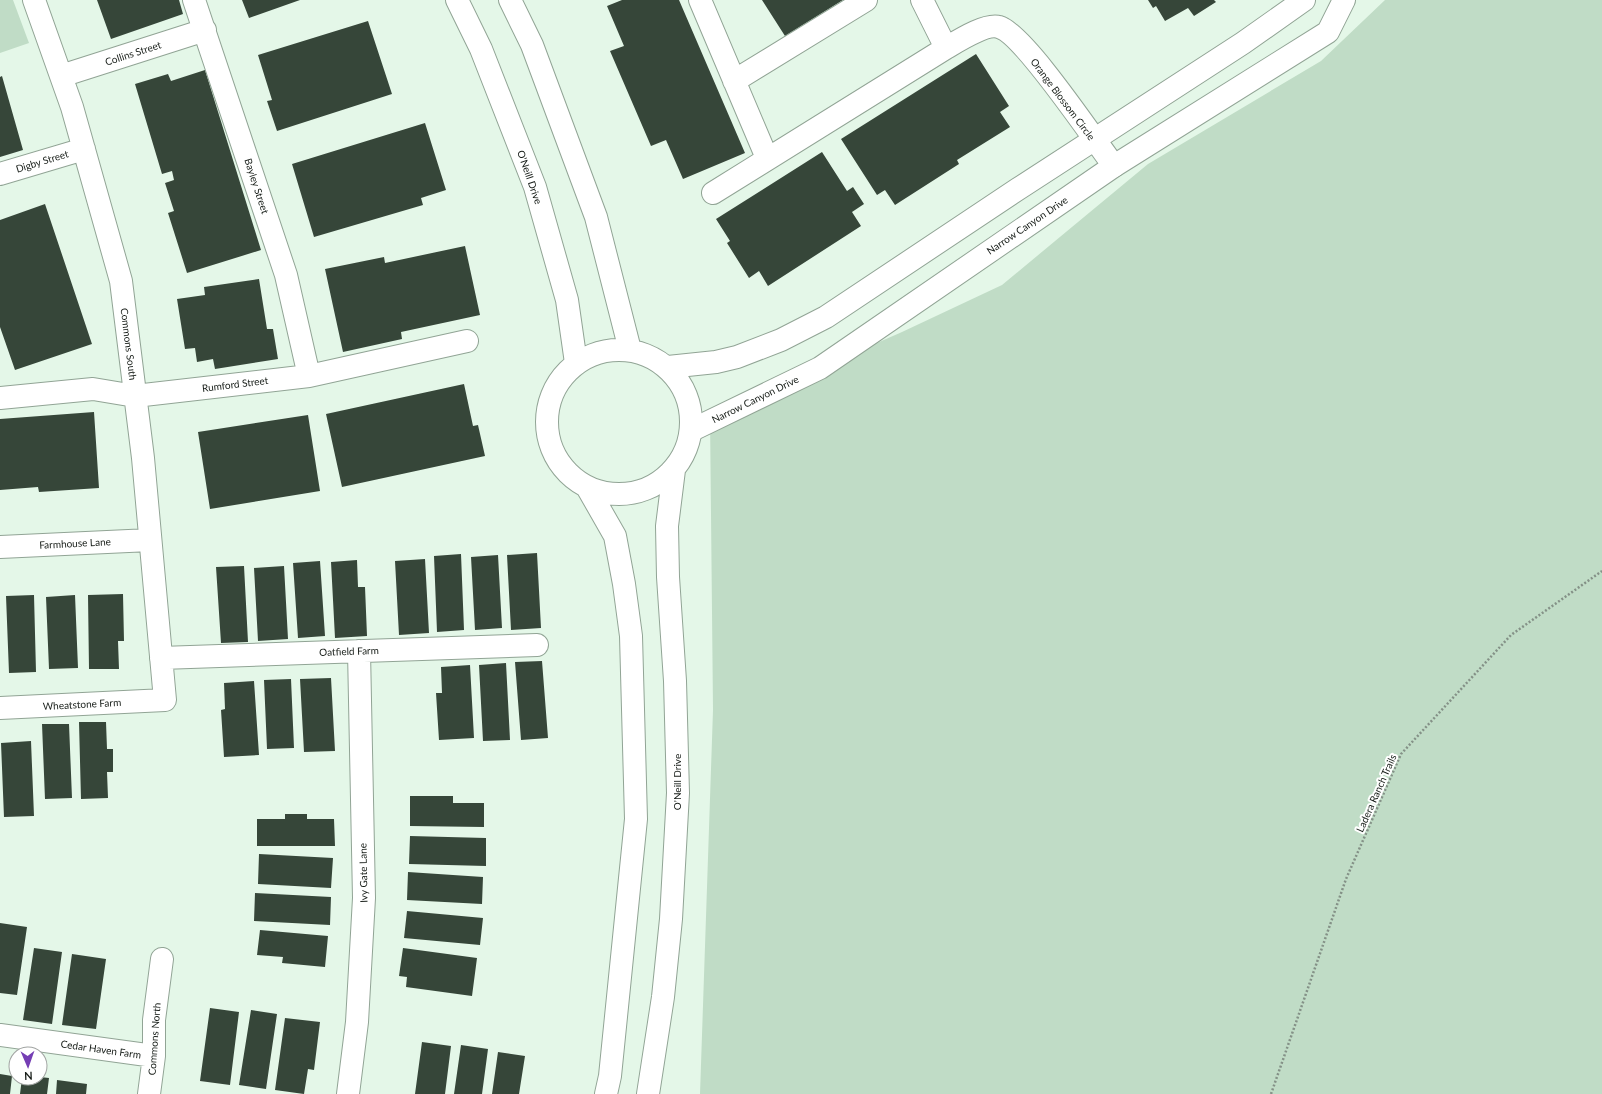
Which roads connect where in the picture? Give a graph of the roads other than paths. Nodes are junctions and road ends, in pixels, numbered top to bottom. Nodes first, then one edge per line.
1 (34, 0) edge
2 (194, 0) edge
3 (457, 0) edge
4 (510, 0) edge
5 (700, 0) edge
6 (866, 0) edge
7 (922, 0) edge
8 (1304, 0) edge
9 (1344, 0) edge
10 (205, 30) junction
11 (946, 48) junction
12 (61, 76) junction
13 (734, 81) junction
14 (1094, 140) junction
15 (84, 149) junction
16 (767, 158) junction
17 (1114, 166) junction
18 (0, 174) edge
19 (713, 193) dead end
20 (467, 341) dead end
21 (630, 350) junction
22 (576, 363) junction
23 (668, 367) junction
24 (309, 376) junction
25 (135, 396) junction
26 (0, 398) edge
27 (692, 430) junction
28 (674, 470) junction
29 (587, 487) junction
30 (150, 540) junction
31 (0, 547) edge
32 (537, 645) dead end
33 (359, 651) junction
34 (161, 658) junction
35 (164, 700) joint
36 (0, 708) edge
37 (162, 959) dead end
38 (0, 1035) edge
39 (154, 1056) junction
40 (149, 1094) edge
41 (348, 1094) edge
42 (606, 1094) edge
43 (648, 1094) edge

1 - 12 street, Commons South
2 - 10 street, Bayley Street
3 - 22 street, O'Neill Drive
4 - 21 street
5 - 13 street
6 - 13 street
7 - 11 street
8 - 14 street
9 - 17 street, Narrow Canyon Drive
10 - 12 street, Collins Street
10 - 24 street, Bayley Street
11 - 14 street, Orange Blossom Circle
11 - 16 street, Orange Blossom Circle
12 - 15 street, Commons South
13 - 16 street
14 - 17 street, Orange Blossom Circle
14 - 23 street
15 - 18 street, Digby Street
15 - 25 street, Commons South
16 - 19 street, Orange Blossom Circle
17 - 27 street, Narrow Canyon Drive
20 - 24 street, Rumford Street
21 - 22 street, O'Neill Drive
21 - 23 street, O'Neill Drive
22 - 29 street, O'Neill Drive
23 - 27 street, O'Neill Drive
24 - 25 street, Rumford Street
25 - 26 street, Rumford Street
25 - 30 street, Commons South
27 - 28 street, O'Neill Drive
28 - 29 street, O'Neill Drive
28 - 43 street, O'Neill Drive
29 - 42 street, O'Neill Drive
30 - 31 street, Farmhouse Lane
30 - 34 street, Commons South
32 - 33 street, Oatfield Farm
33 - 34 street, Oatfield Farm
33 - 41 street, Ivy Gate Lane
34 - 35 street, Commons South
35 - 36 street, Wheatstone Farm
37 - 39 street, Commons North
38 - 39 street, Cedar Haven Farm
39 - 40 street, Commons North

